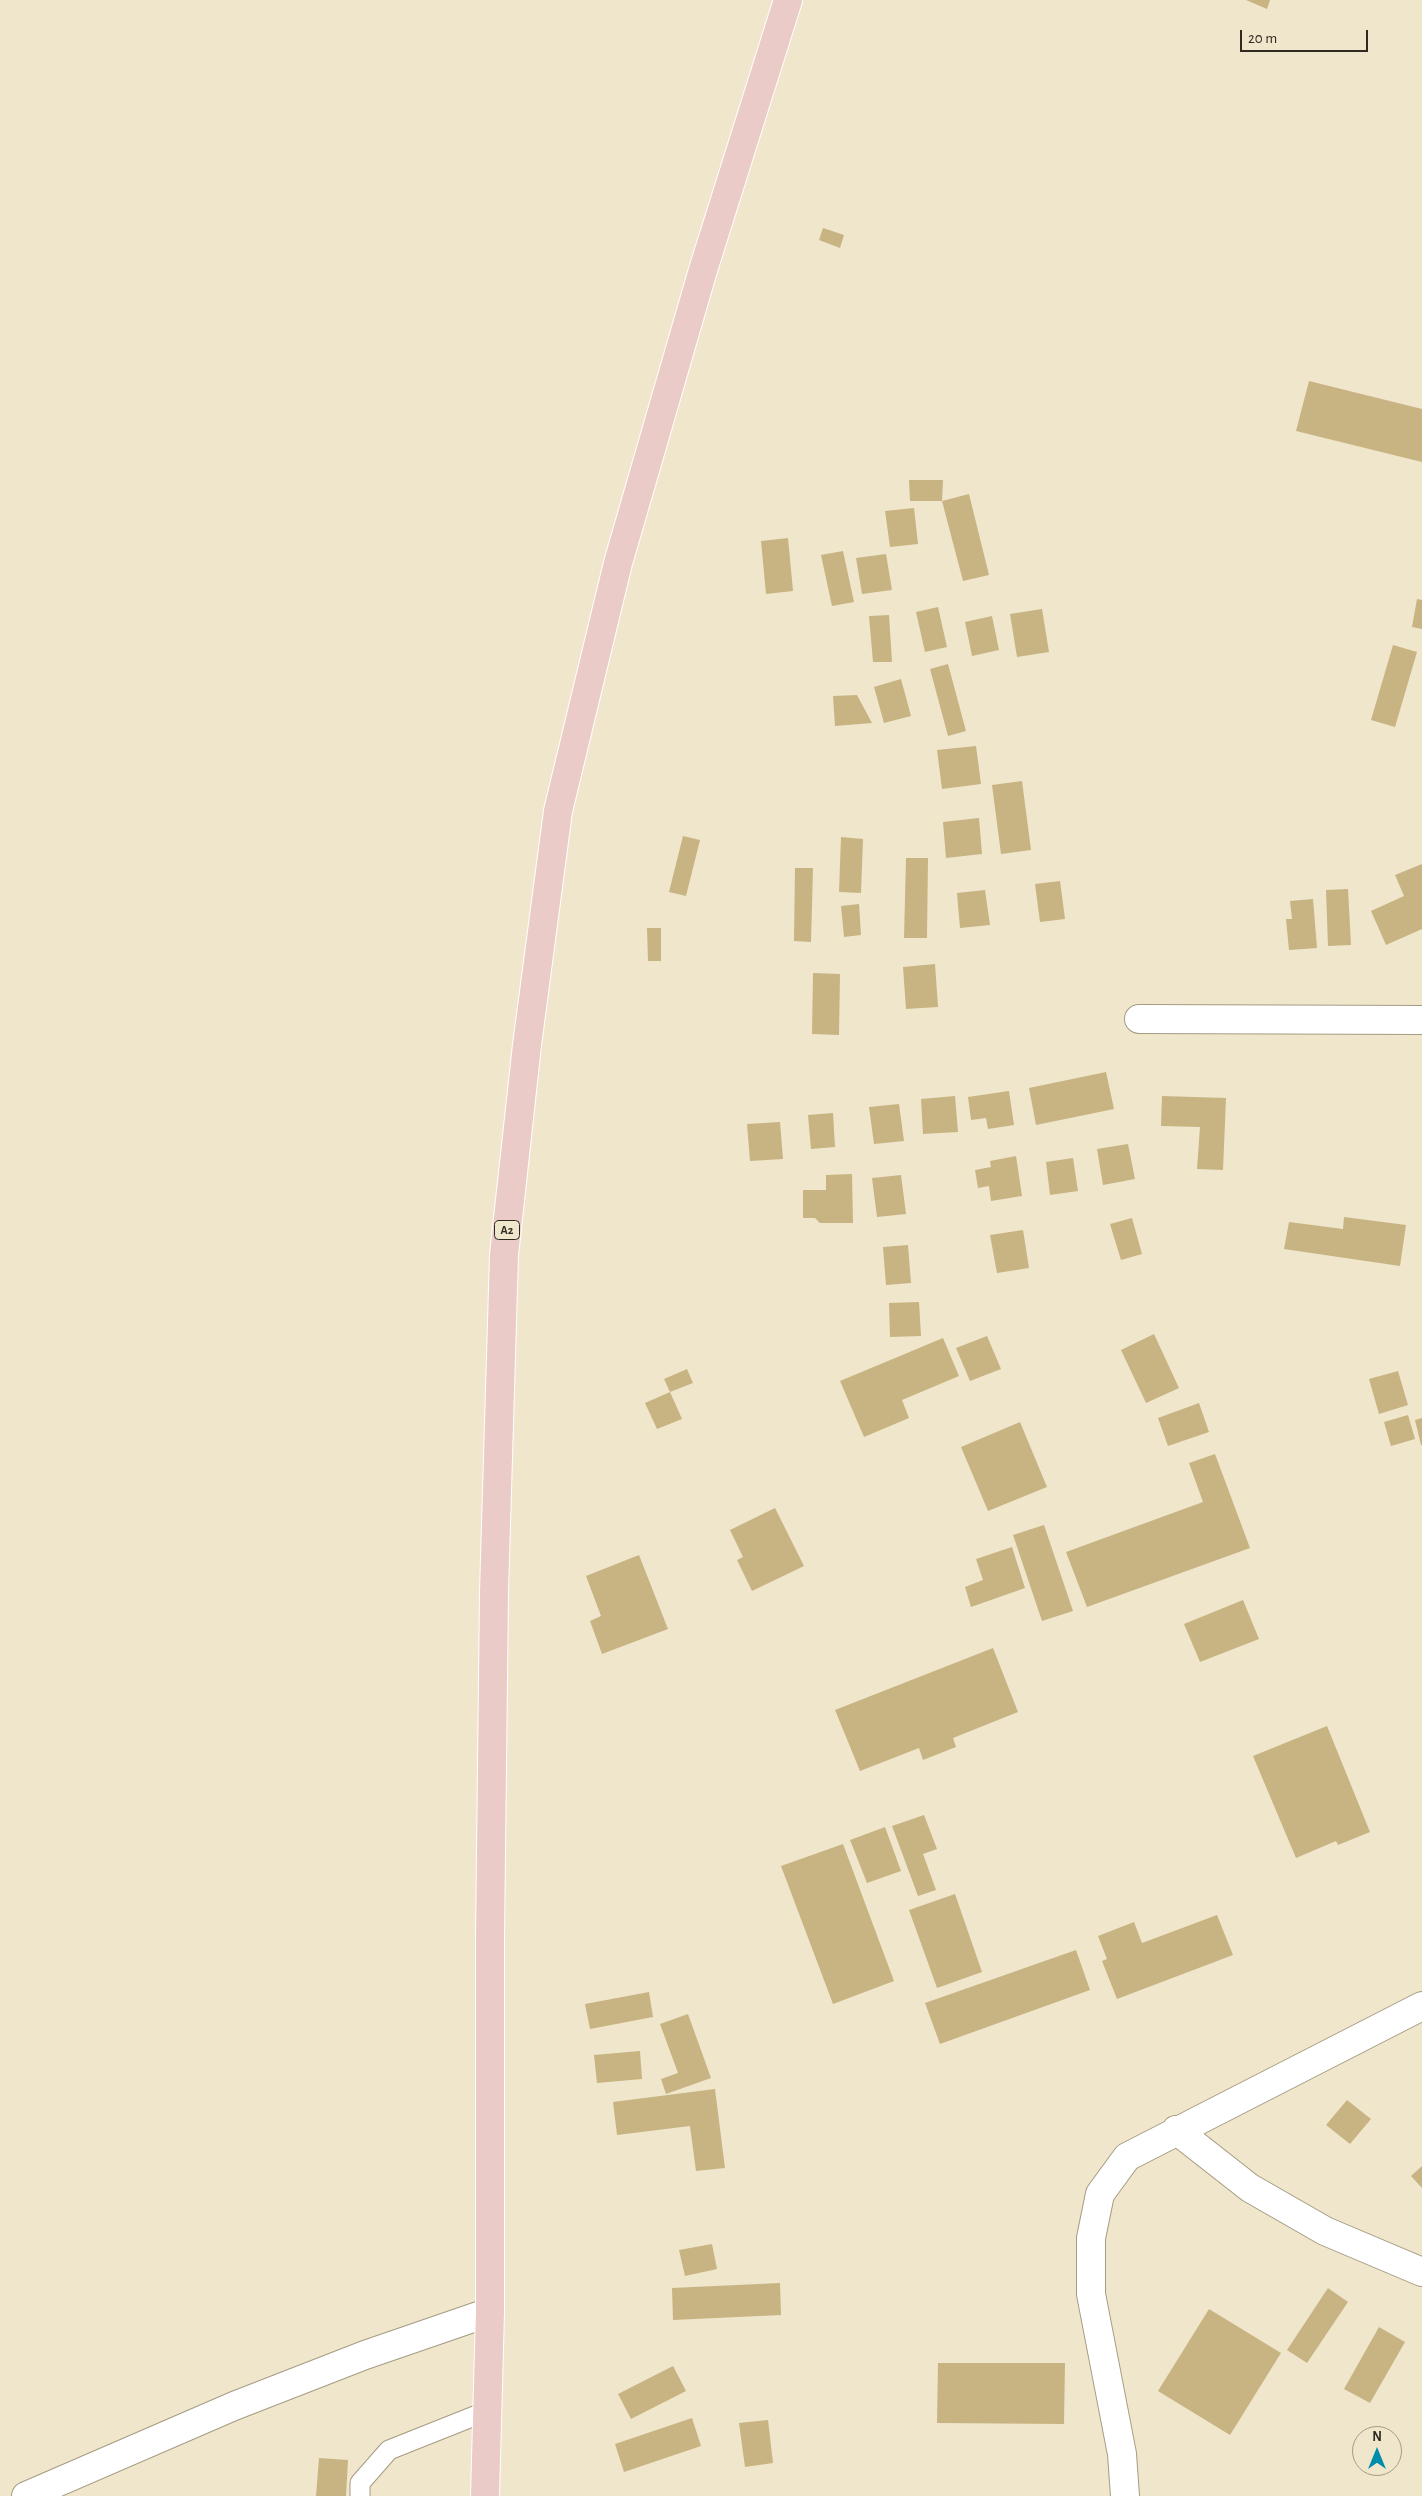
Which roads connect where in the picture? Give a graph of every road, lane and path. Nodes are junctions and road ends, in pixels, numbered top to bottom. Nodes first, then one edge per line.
1 (788, 0) edge
2 (1140, 1019) dead end
3 (1422, 1020) edge
4 (1422, 2006) edge
5 (1176, 2130) junction
6 (1422, 2272) edge
7 (490, 2312) junction
8 (487, 2410) junction
9 (26, 2496) edge
10 (360, 2496) edge
11 (485, 2496) edge
12 (1125, 2496) edge

1 - 7 highway, A2
2 - 3 street
4 - 5 street
5 - 6 street
5 - 12 street
7 - 8 highway, A2
7 - 9 street
8 - 10 lane
8 - 11 highway, A2

